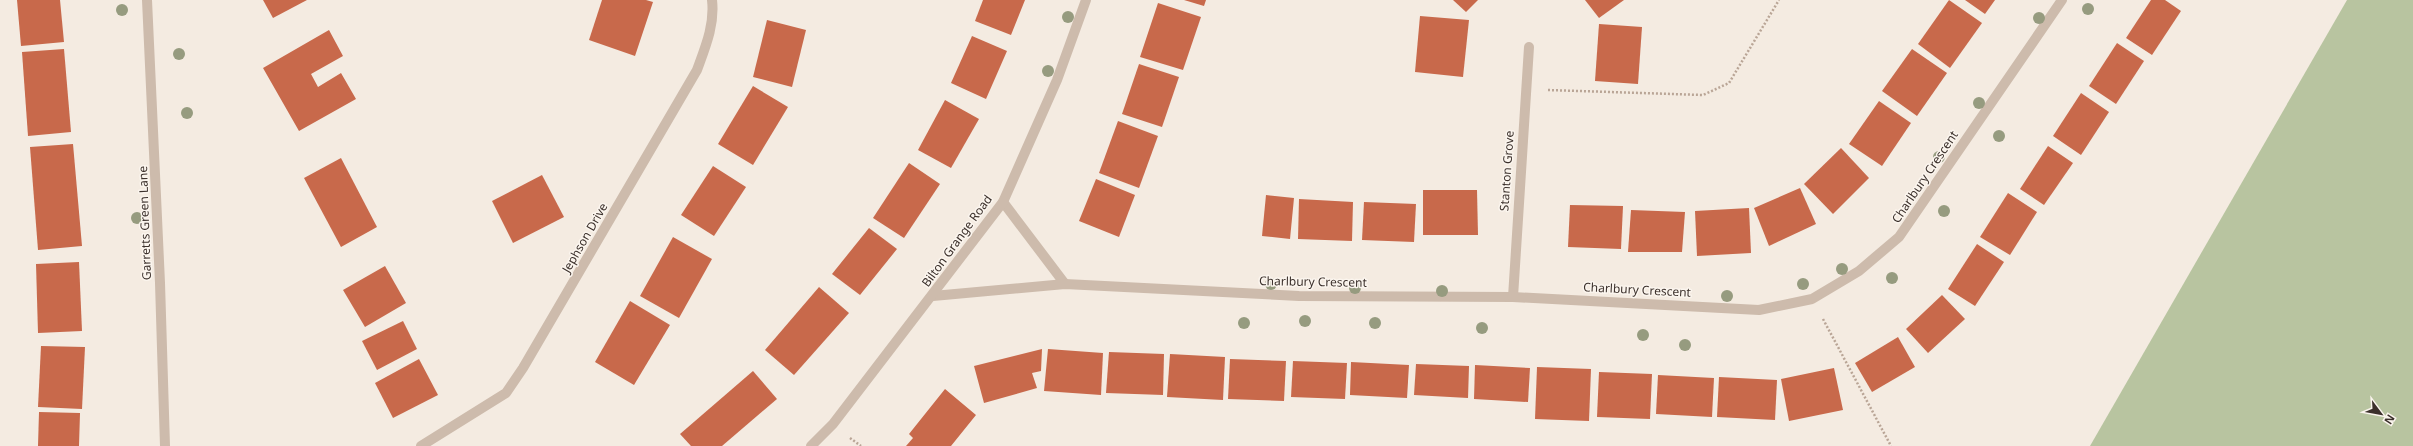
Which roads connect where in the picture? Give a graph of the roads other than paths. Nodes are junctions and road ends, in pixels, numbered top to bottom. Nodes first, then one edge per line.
1 (147, 0) edge
2 (712, 0) edge
3 (1086, 0) edge
4 (2062, 0) edge
5 (1529, 47) dead end
6 (1003, 202) junction
7 (1065, 284) junction
8 (933, 296) junction
9 (1513, 297) junction
10 (165, 446) edge
11 (421, 446) edge
12 (811, 446) edge

1 - 10 street, Garretts Green Lane
2 - 11 street, Jephson Drive
3 - 6 street, Bilton Grange Road
4 - 9 street, Charlbury Crescent
5 - 9 street, Stanton Grove
6 - 7 street
6 - 8 street, Bilton Grange Road
7 - 8 street, Charlbury Crescent
7 - 9 street, Charlbury Crescent
8 - 12 street, Bilton Grange Road

